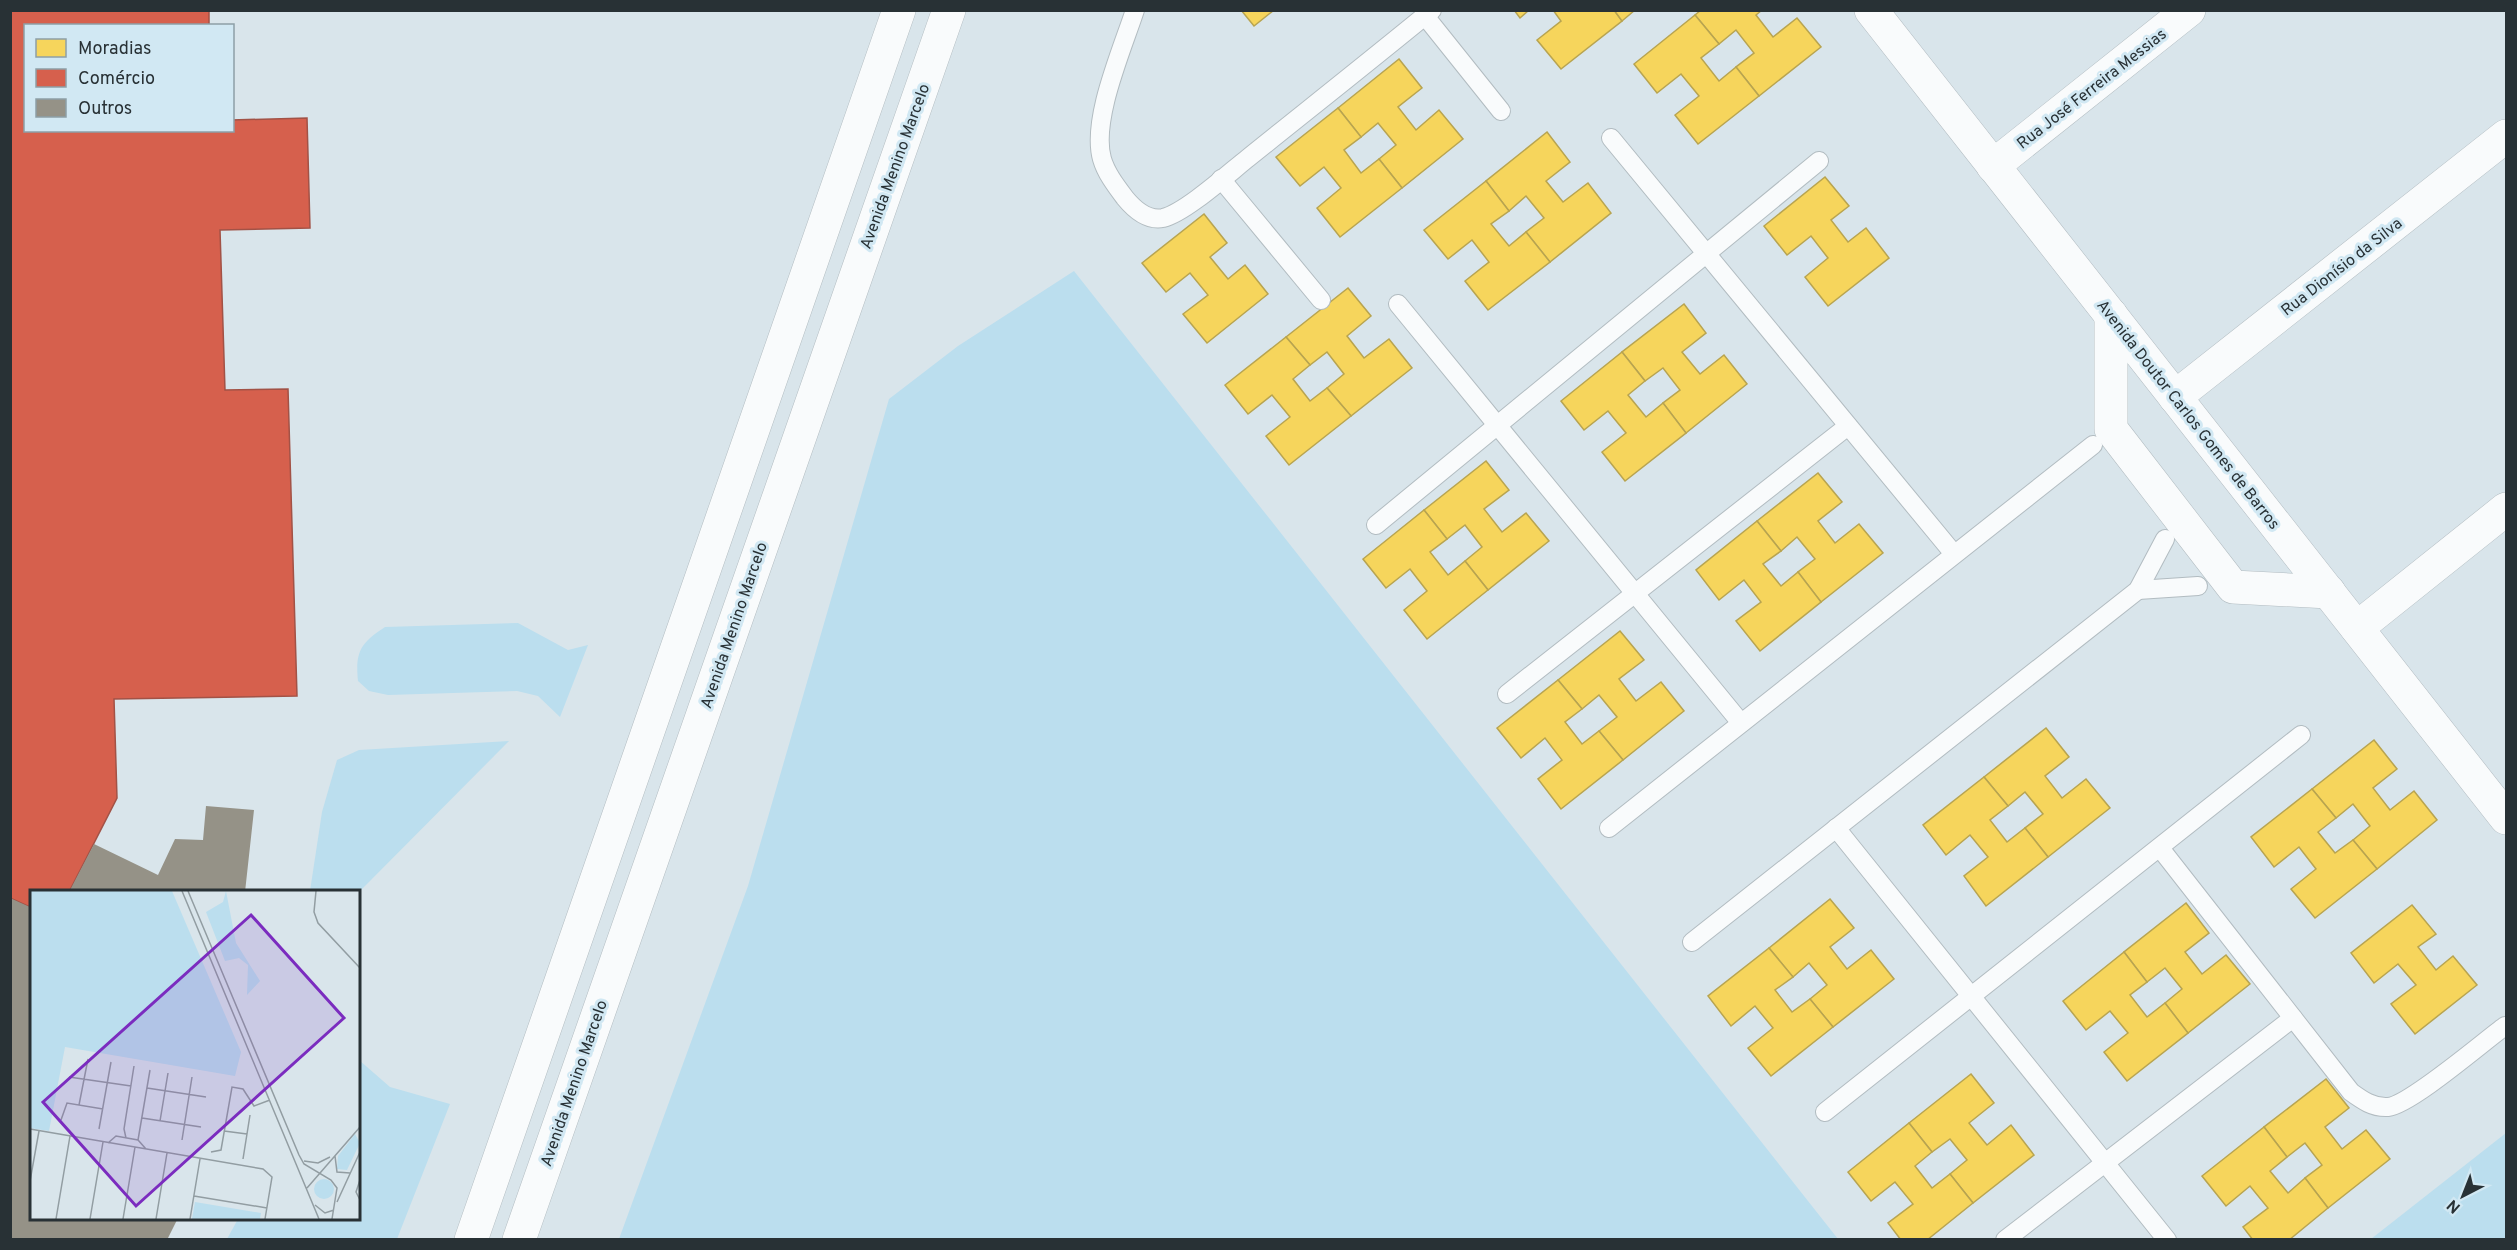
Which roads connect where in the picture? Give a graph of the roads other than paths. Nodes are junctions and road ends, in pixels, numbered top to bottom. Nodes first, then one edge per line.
1 (899, 10) edge
2 (949, 10) edge
3 (1135, 10) edge
4 (1871, 10) edge
5 (2189, 10) edge
6 (1429, 13) edge
7 (1501, 111) dead end
8 (2506, 136) edge
9 (1611, 138) dead end
10 (1819, 161) dead end
11 (1993, 166) junction
12 (1221, 179) junction
13 (1706, 254) junction
14 (1321, 300) dead end
15 (1398, 304) dead end
16 (2111, 315) junction
17 (2175, 396) junction
18 (1497, 425) junction
19 (1848, 426) junction
20 (2102, 437) junction
21 (2506, 509) edge
22 (1376, 525) dead end
23 (2172, 527) junction
24 (1954, 554) junction
25 (2198, 586) joint
26 (2233, 587) junction
27 (2138, 590) junction
28 (2329, 592) junction
29 (1635, 594) junction
30 (2357, 628) junction
31 (1507, 694) dead end
32 (1741, 723) junction
33 (2301, 735) dead end
34 (2506, 818) edge
35 (1609, 828) dead end
36 (1836, 828) junction
37 (2160, 848) junction
38 (1692, 942) dead end
39 (1971, 996) junction
40 (2294, 1018) junction
41 (2505, 1026) dead end
42 (1825, 1112) dead end
43 (2105, 1163) junction
44 (471, 1239) edge
45 (519, 1239) edge
46 (2006, 1239) edge
47 (2167, 1239) edge

1 - 44 main road
2 - 45 main road, Avenida Menino Marcelo
3 - 12 lane
4 - 11 main road, Avenida Doutor Carlos Gomes de Barros
5 - 11 main road, Rua José Ferreira Messias
6 - 7 lane
6 - 12 lane
8 - 17 main road, Rua Dionísio da Silva
9 - 13 lane
10 - 13 lane
11 - 16 main road, Avenida Doutor Carlos Gomes de Barros
12 - 14 lane
13 - 18 lane
13 - 19 lane
15 - 18 lane
16 - 17 main road, Avenida Doutor Carlos Gomes de Barros
16 - 20 main road
17 - 28 main road, Avenida Doutor Carlos Gomes de Barros
18 - 22 lane
18 - 29 lane
19 - 24 lane
19 - 29 lane
20 - 23 main road
20 - 24 lane
21 - 30 main road
23 - 26 main road
23 - 27 lane
24 - 32 lane
25 - 26 main road
25 - 27 lane
26 - 28 main road
27 - 36 lane
28 - 30 main road, Avenida Doutor Carlos Gomes de Barros
29 - 31 lane
29 - 32 lane
30 - 34 main road, Avenida Doutor Carlos Gomes de Barros
32 - 35 lane
33 - 37 lane
36 - 38 lane
36 - 39 lane
37 - 39 lane
37 - 40 lane
39 - 42 lane
39 - 43 lane
40 - 41 lane
40 - 43 lane
43 - 46 lane
43 - 47 lane

